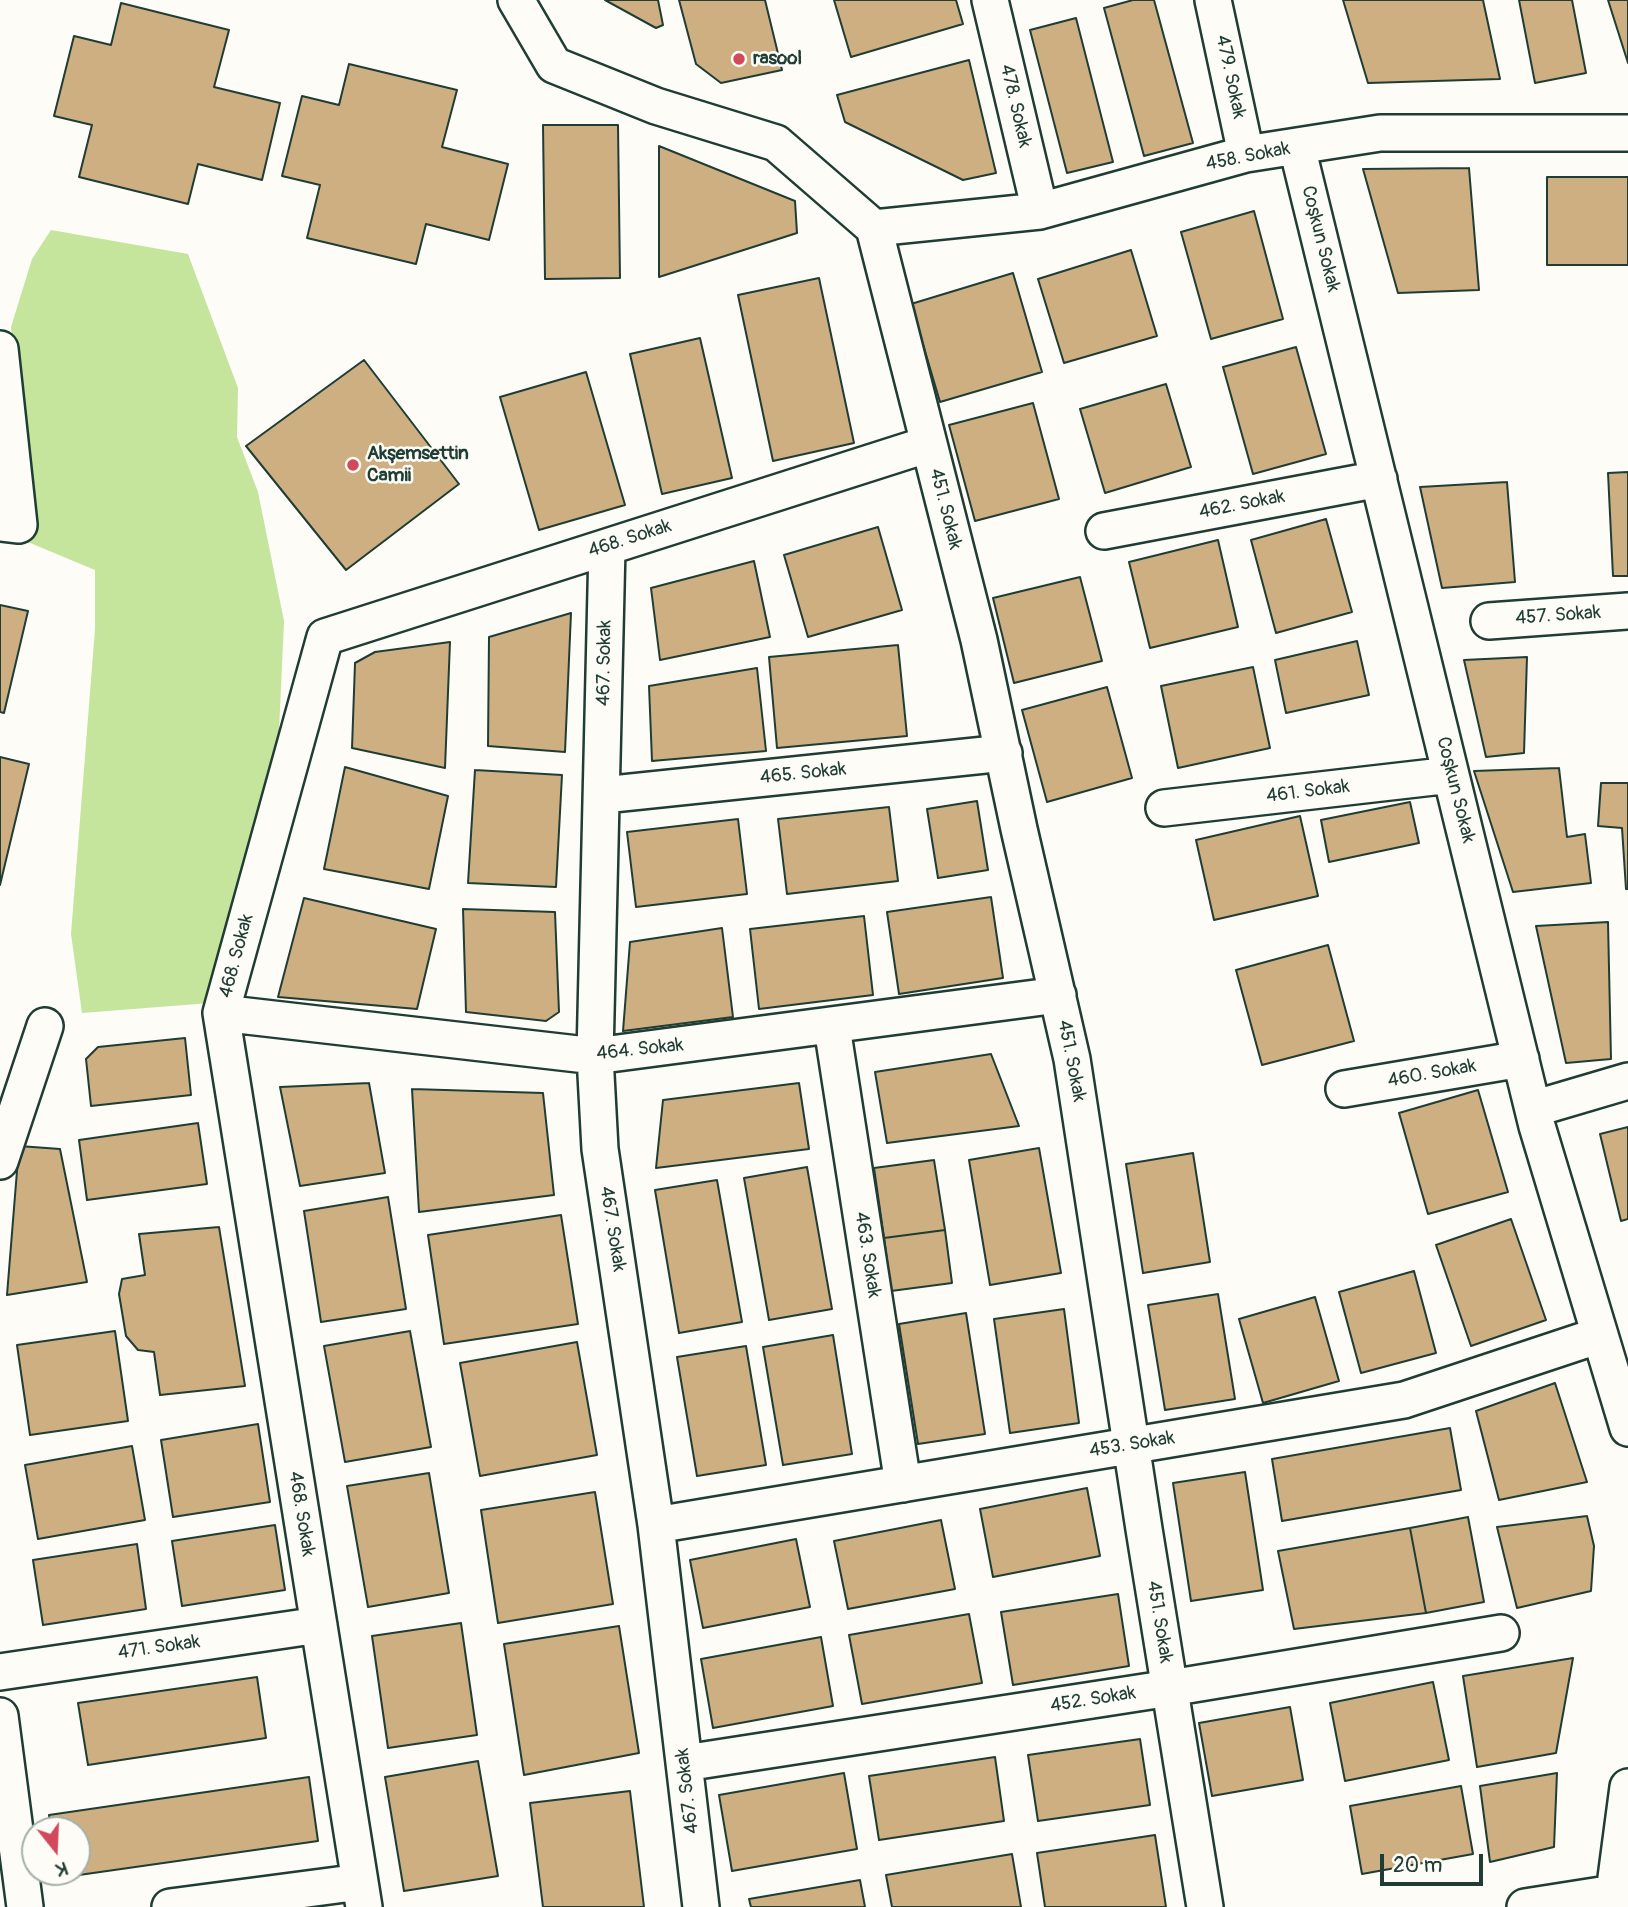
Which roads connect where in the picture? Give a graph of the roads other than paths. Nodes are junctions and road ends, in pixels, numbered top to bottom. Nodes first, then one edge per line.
1 (516, 0) edge
2 (990, 0) edge
3 (1213, 0) edge
4 (1628, 133) edge
5 (1297, 147) junction
6 (1246, 154) junction
7 (1040, 211) junction
8 (874, 228) junction
9 (0, 349) edge
10 (929, 444) junction
11 (1379, 480) junction
12 (9, 524) edge
13 (1104, 531) dead end
14 (607, 547) junction
15 (1628, 611) edge
16 (1489, 621) dead end
17 (1004, 753) junction
18 (1451, 775) junction
19 (603, 795) junction
20 (1164, 808) dead end
21 (1058, 995) junction
22 (221, 1013) junction
23 (45, 1026) dead end
24 (832, 1027) junction
25 (595, 1056) junction
26 (1521, 1059) junction
27 (1628, 1081) edge
28 (1344, 1089) dead end
29 (1533, 1109) junction
30 (0, 1161) edge
31 (1600, 1335) junction
32 (1628, 1428) edge
33 (1131, 1445) junction
34 (902, 1484) junction
35 (656, 1525) junction
36 (319, 1625) junction
37 (1501, 1633) dead end
38 (0, 1672) edge
39 (1170, 1688) junction
40 (0, 1716) edge
41 (685, 1763) junction
42 (1628, 1787) edge
43 (8, 1840) edge
44 (362, 1894) edge
45 (1617, 1900) edge
46 (25, 1907) edge
47 (170, 1907) edge
48 (701, 1907) edge
49 (1205, 1907) edge
50 (1525, 1907) edge

1 - 8 street
2 - 7 street, 478. Sokak
3 - 6 street, 479. Sokak
4 - 5 street, 458. Sokak
5 - 6 street, 458. Sokak
5 - 11 street, Coşkun Sokak
6 - 7 street, 458. Sokak
7 - 8 street, 458. Sokak
8 - 10 street, 451. Sokak
9 - 12 street
10 - 14 street, 468. Sokak
10 - 17 street, 451. Sokak
11 - 13 street, 462. Sokak
11 - 18 street, Coşkun Sokak
14 - 19 street, 467. Sokak
14 - 22 street, 468. Sokak
15 - 16 street, 457. Sokak
17 - 19 street, 465. Sokak
17 - 21 street, 451. Sokak
18 - 20 street, 461. Sokak
18 - 26 street, Coşkun Sokak
19 - 25 street, 467. Sokak
21 - 24 street, 464. Sokak
21 - 33 street, 451. Sokak
22 - 25 street, 464. Sokak
22 - 36 street, 468. Sokak
23 - 30 street
24 - 25 street, 464. Sokak
24 - 34 street, 463. Sokak
25 - 35 street, 467. Sokak
26 - 28 street, 460. Sokak
26 - 29 street, Coşkun Sokak
27 - 29 street
29 - 31 street, Coşkun Sokak
31 - 32 street, Coşkun Sokak
31 - 33 street, 453. Sokak
33 - 34 street, 453. Sokak
33 - 39 street, 451. Sokak
34 - 35 street, 453. Sokak
35 - 41 street, 467. Sokak
36 - 38 street, 471. Sokak
36 - 44 street, 468. Sokak
37 - 39 street, 452. Sokak
39 - 41 street, 452. Sokak
39 - 49 street, 451. Sokak
40 - 43 street
41 - 48 street, 467. Sokak
42 - 45 street
43 - 46 street
44 - 47 street
45 - 50 street

